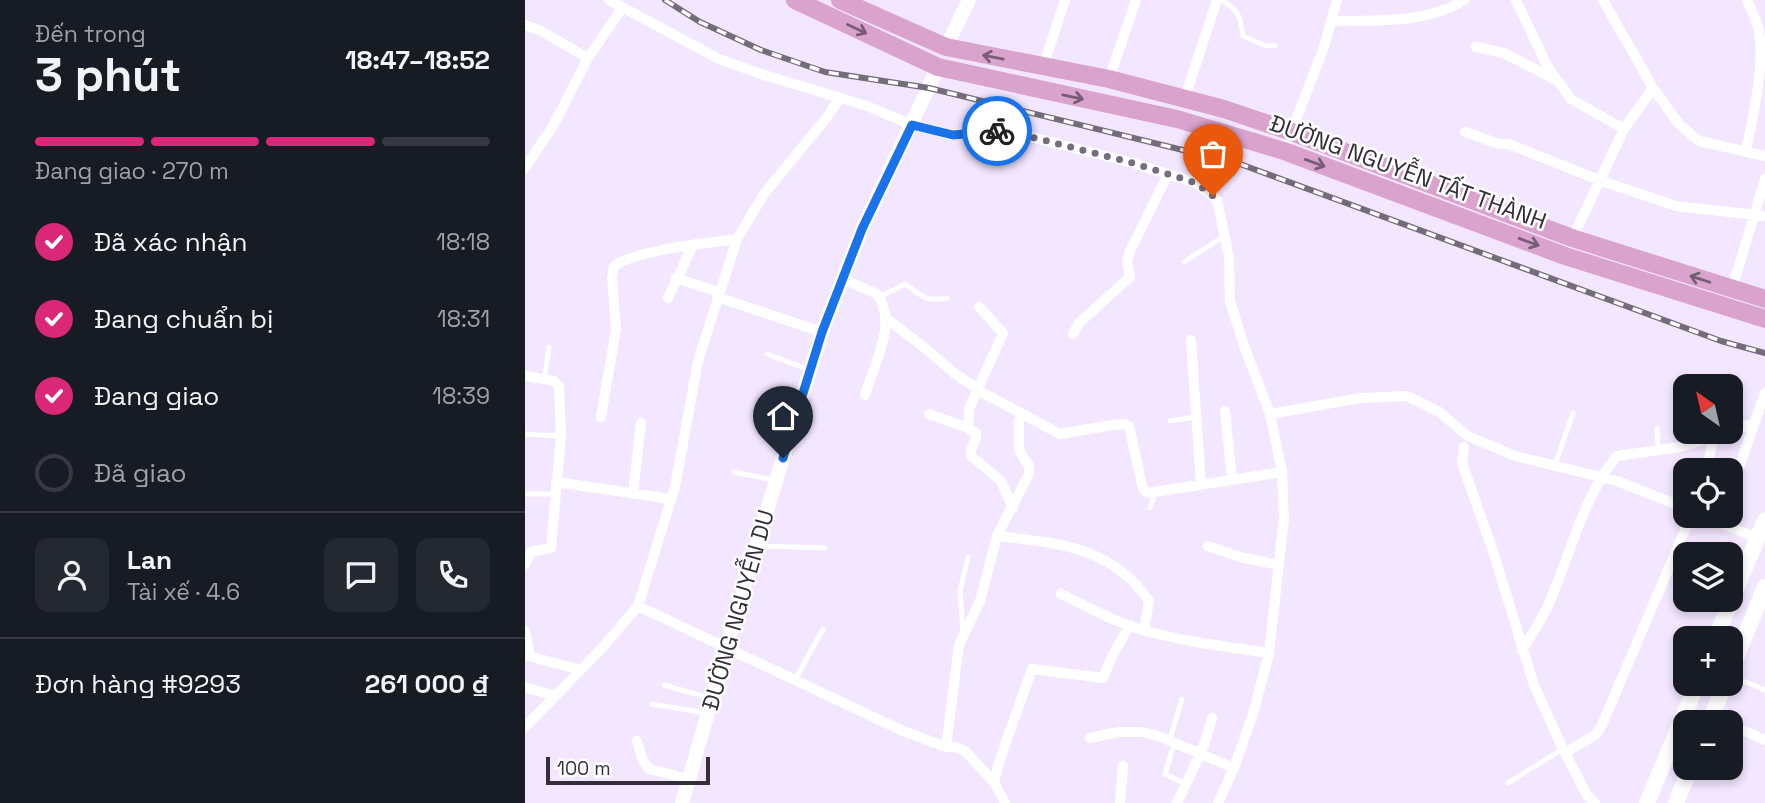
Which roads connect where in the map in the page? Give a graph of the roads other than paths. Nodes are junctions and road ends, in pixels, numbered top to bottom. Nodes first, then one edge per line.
1 (610, 0) edge
2 (795, 0) edge
3 (840, 0) edge
4 (969, 0) edge
5 (1065, 0) edge
6 (1136, 0) edge
7 (1219, 0) edge
8 (1337, 0) edge
9 (1465, 0) edge
10 (1516, 0) edge
11 (1603, 0) edge
12 (1747, 0) edge
13 (622, 8) junction
14 (1333, 21) junction
15 (525, 25) edge
16 (1275, 46) dead end
17 (946, 47) junction
18 (1476, 47) dead end
19 (587, 58) junction
20 (938, 67) junction
21 (1044, 67) junction
22 (1110, 79) junction
23 (1556, 80) junction
24 (1653, 88) junction
25 (1185, 97) junction
26 (839, 99) junction
27 (1104, 103) junction
28 (912, 125) junction
29 (1623, 129) junction
30 (1291, 132) junction
31 (1465, 132) dead end
32 (1284, 151) junction
33 (1746, 151) junction
34 (1765, 156) edge
35 (525, 168) edge
36 (1168, 174) junction
37 (1765, 179) edge
38 (1599, 180) junction
39 (1761, 216) edge
40 (1226, 235) junction
41 (737, 239) junction
42 (1572, 239) junction
43 (693, 245) junction
44 (1565, 256) junction
45 (1646, 261) junction
46 (1184, 262) dead end
47 (675, 278) junction
48 (843, 279) junction
49 (1640, 279) junction
50 (1732, 289) junction
51 (718, 295) junction
52 (880, 297) junction
53 (668, 298) dead end
54 (947, 298) dead end
55 (1765, 299) edge
56 (979, 307) dead end
57 (886, 318) junction
58 (1765, 319) edge
59 (822, 332) junction
60 (1073, 334) dead end
61 (1191, 340) dead end
62 (549, 346) dead end
63 (767, 354) dead end
64 (810, 370) junction
65 (525, 376) edge
66 (544, 380) junction
67 (978, 389) junction
68 (1765, 393) edge
69 (865, 395) dead end
70 (1224, 411) dead end
71 (1573, 413) dead end
72 (929, 414) dead end
73 (1271, 414) junction
74 (601, 417) dead end
75 (1195, 417) junction
76 (1019, 420) dead end
77 (1170, 421) dead end
78 (641, 423) dead end
79 (1754, 423) junction
80 (1743, 427) edge
81 (968, 428) junction
82 (1657, 428) dead end
83 (525, 434) edge
84 (561, 436) junction
85 (1688, 444) edge
86 (1464, 447) dead end
87 (1658, 451) junction
88 (1742, 458) edge
89 (1555, 465) junction
90 (734, 472) dead end
91 (1282, 472) junction
92 (1601, 477) junction
93 (1232, 479) junction
94 (776, 481) junction
95 (556, 482) junction
96 (1201, 484) junction
97 (1155, 492) junction
98 (633, 493) junction
99 (525, 494) edge
100 (555, 495) junction
101 (671, 499) junction
102 (1673, 503) edge
103 (1013, 508) junction
104 (1150, 508) dead end
105 (1765, 520) edge
106 (1686, 528) edge
107 (1736, 528) edge
108 (997, 536) junction
109 (1757, 538) junction
110 (756, 546) junction
111 (1207, 546) dead end
112 (825, 548) dead end
113 (968, 557) dead end
114 (525, 564) edge
115 (1279, 565) junction
116 (1765, 587) edge
117 (1061, 594) dead end
118 (638, 606) junction
119 (1130, 625) junction
120 (1721, 626) edge
121 (823, 629) dead end
122 (1144, 630) junction
123 (525, 631) edge
124 (963, 636) junction
125 (1743, 641) edge
126 (727, 649) junction
127 (1522, 650) junction
128 (1269, 653) junction
129 (528, 656) edge
130 (581, 670) junction
131 (795, 680) junction
132 (1743, 681) edge
133 (664, 685) dead end
134 (525, 687) edge
135 (1765, 690) edge
136 (555, 696) junction
137 (1692, 696) edge
138 (712, 698) junction
139 (1182, 699) dead end
140 (652, 704) dead end
141 (708, 714) junction
142 (1212, 718) dead end
143 (525, 727) edge
144 (1743, 730) edge
145 (1090, 738) dead end
146 (1765, 740) edge
147 (637, 741) dead end
148 (1172, 743) junction
149 (946, 747) junction
150 (1564, 751) junction
151 (1199, 755) junction
152 (1123, 766) dead end
153 (1234, 768) junction
154 (689, 779) junction
155 (1685, 780) edge
156 (994, 782) junction
157 (1509, 783) dead end
158 (1186, 784) junction
159 (683, 803) edge
160 (1005, 803) edge
161 (1119, 803) edge
162 (1177, 803) edge
163 (1218, 803) edge
164 (1595, 803) edge
165 (1647, 803) edge
166 (1676, 803) edge

1 - 13 street
2 -> 20 main road, ĐƯỜNG NGUYỄN TẤT THÀNH
3 - 17 main road, ĐƯỜNG NGUYỄN TẤT THÀNH
4 - 17 street
5 - 21 street
6 - 22 street
7 - 16 lane
7 - 25 street
8 - 14 street
9 - 14 street
10 - 23 street
11 - 24 street
12 - 33 street
13 - 19 street
13 - 26 street
14 - 30 street
15 - 19 street
21 -> 17 main road, ĐƯỜNG NGUYỄN TẤT THÀNH
18 - 23 street
19 - 35 street
20 -> 27 main road, ĐƯỜNG NGUYỄN TẤT THÀNH
20 - 28 street, ĐƯỜNG NGUYỄN DU
21 - 22 main road, ĐƯỜNG NGUYỄN TẤT THÀNH
22 - 25 main road, ĐƯỜNG NGUYỄN TẤT THÀNH
22 - 27 main road
23 - 29 street
24 - 29 street
24 - 33 street
25 - 30 main road, ĐƯỜNG NGUYỄN TẤT THÀNH
26 - 28 street
26 - 41 street
27 - 32 main road, ĐƯỜNG NGUYỄN TẤT THÀNH
28 - 36 street
28 - 48 street, ĐƯỜNG NGUYỄN DU
29 - 38 street
30 - 32 street
30 - 42 main road, ĐƯỜNG NGUYỄN TẤT THÀNH
31 - 38 street
32 -> 44 main road, ĐƯỜNG NGUYỄN TẤT THÀNH
33 - 34 street
36 - 40 street
36 - 60 street
37 - 39 street
38 - 39 street
38 - 42 street
39 - 50 street
40 - 46 lane
40 - 73 street
41 - 43 street
41 - 51 street
42 - 44 street
42 - 45 main road, ĐƯỜNG NGUYỄN TẤT THÀNH
43 - 47 street
43 - 74 street
44 - 49 main road, ĐƯỜNG NGUYỄN TẤT THÀNH
45 - 49 main road
50 -> 45 main road, ĐƯỜNG NGUYỄN TẤT THÀNH
47 - 51 street
47 - 53 street
48 - 52 street
48 - 59 street, ĐƯỜNG NGUYỄN DU
49 - 58 main road, ĐƯỜNG NGUYỄN TẤT THÀNH
50 - 55 main road, ĐƯỜNG NGUYỄN TẤT THÀNH
51 - 59 street
51 - 101 street
52 - 54 lane
52 - 57 street
56 - 67 street
57 - 67 street
57 - 69 street
59 - 64 street, ĐƯỜNG NGUYỄN DU
61 - 75 street
62 - 66 lane
63 - 64 lane
64 - 94 street, ĐƯỜNG NGUYỄN DU
65 - 66 street
66 - 84 street
67 - 81 street
67 - 97 street
68 - 79 street
70 - 93 street
71 - 89 lane
72 - 81 street
73 - 89 street
73 - 91 street
75 - 77 lane
75 - 96 street
76 - 103 street
78 - 98 street
79 - 80 street
79 - 88 street
81 - 103 street
82 - 87 lane
83 - 84 lane
84 - 95 street
85 - 87 street
86 - 127 street
87 - 92 street
89 - 92 street
90 - 94 lane
91 - 93 street
91 - 115 street
92 - 102 street
92 - 127 street
93 - 96 street
94 - 110 street, ĐƯỜNG NGUYỄN DU
95 - 98 street
95 - 100 street
96 - 97 street
97 - 104 lane
98 - 101 street
99 - 100 lane
100 - 114 street
101 - 118 street
103 - 108 street
105 - 109 main road
106 - 150 street
107 - 109 street
108 - 122 street
108 - 124 street
109 - 120 main road
110 - 112 lane
110 - 126 street, ĐƯỜNG NGUYỄN DU
111 - 115 street
113 - 124 lane
115 - 128 street
116 - 125 main road
117 - 119 street
118 - 126 street
118 - 130 street
119 - 122 street
119 - 156 street
121 - 131 lane
122 - 128 street
123 - 129 street
124 - 149 street
126 - 131 street
126 - 138 street, ĐƯỜNG NGUYỄN DU
127 - 150 street
128 - 153 street
129 - 130 street
130 - 136 street
131 - 149 street
132 - 135 lane
133 - 138 lane
134 - 136 street
136 - 143 street
137 - 165 main road
138 - 141 street, ĐƯỜNG NGUYỄN DU
139 - 148 lane
140 - 141 lane
141 - 154 street, ĐƯỜNG NGUYỄN DU
142 - 151 street
144 - 146 street
145 - 148 street
147 - 154 street
148 - 151 street
148 - 158 lane
149 - 156 street
150 - 157 lane
150 - 164 street
151 - 153 street
151 - 158 street
152 - 161 street
153 - 163 street
154 - 159 street, ĐƯỜNG NGUYỄN DU
155 - 166 main road
156 - 160 street
158 - 162 street

